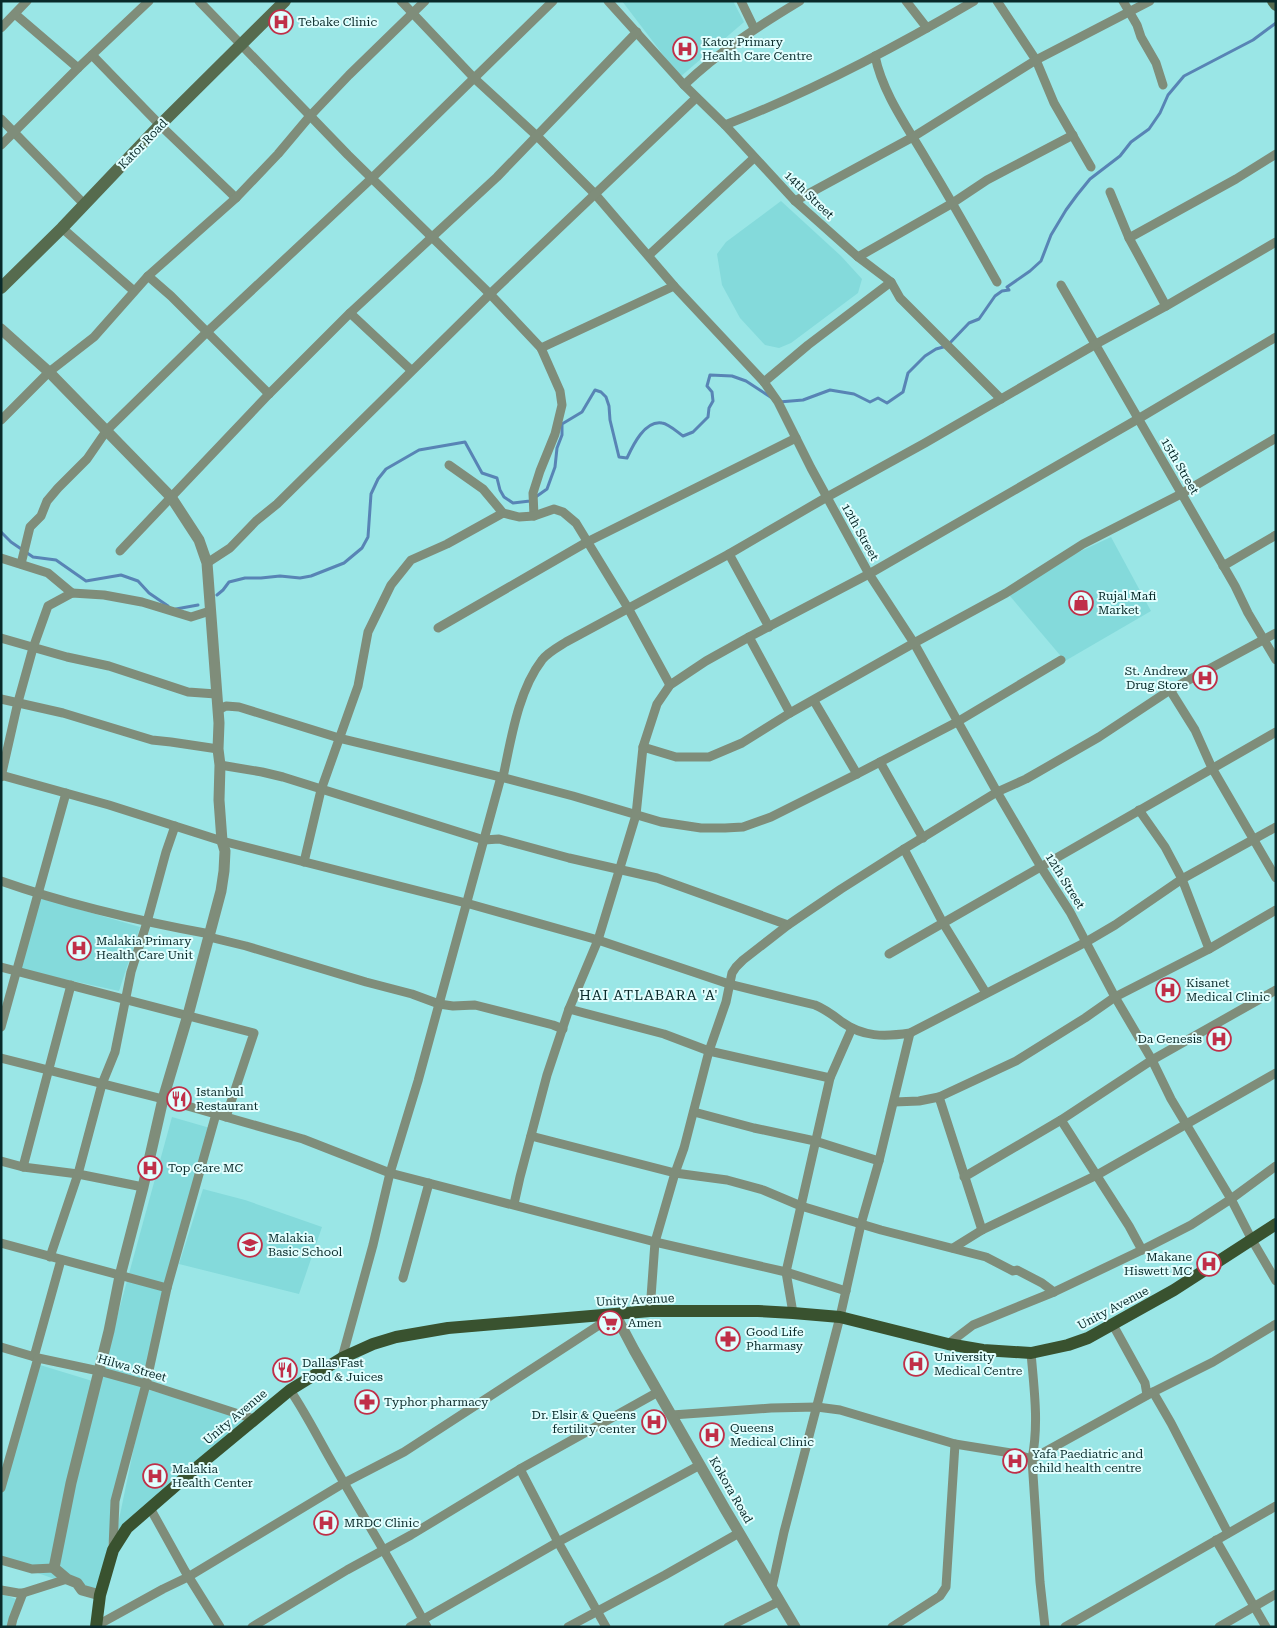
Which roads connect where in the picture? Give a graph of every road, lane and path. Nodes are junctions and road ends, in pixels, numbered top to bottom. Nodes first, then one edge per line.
1 (149, 1) edge
2 (199, 1) edge
3 (285, 1) edge
4 (401, 1) edge
5 (425, 1) edge
6 (553, 1) edge
7 (608, 1) edge
8 (741, 1) edge
9 (800, 1) edge
10 (906, 1) edge
11 (974, 1) edge
12 (997, 1) edge
13 (1123, 1) edge
14 (1150, 1) edge
15 (1273, 1) edge
16 (19, 6) edge
17 (1276, 6) edge
18 (1130, 12) junction
19 (412, 14) junction
20 (1, 28) edge
21 (754, 28) junction
22 (927, 28) junction
23 (637, 32) junction
24 (242, 45) junction
25 (92, 56) junction
26 (875, 56) junction
27 (1036, 60) junction
28 (78, 68) junction
29 (475, 79) junction
30 (684, 85) junction
31 (1163, 85) dead end
32 (696, 98) junction
33 (310, 116) junction
34 (1, 118) edge
35 (725, 125) junction
36 (160, 126) junction
37 (14, 132) junction
38 (1073, 135) junction
39 (913, 136) junction
40 (538, 137) junction
41 (1, 146) edge
42 (1276, 154) edge
43 (754, 158) junction
44 (1091, 167) dead end
45 (372, 178) junction
46 (1110, 192) dead end
47 (595, 194) junction
48 (236, 198) junction
49 (795, 201) junction
50 (952, 204) junction
51 (85, 205) junction
52 (62, 228) junction
53 (432, 237) junction
54 (1129, 238) junction
55 (1276, 242) edge
56 (649, 255) junction
57 (858, 257) junction
58 (148, 276) junction
59 (891, 282) junction
60 (997, 282) dead end
61 (1061, 285) dead end
62 (674, 286) junction
63 (1, 288) edge
64 (134, 291) junction
65 (490, 294) junction
66 (1166, 306) junction
67 (350, 313) junction
68 (1, 329) edge
69 (207, 332) junction
70 (1276, 337) edge
71 (1096, 344) junction
72 (541, 348) junction
73 (412, 370) junction
74 (49, 372) junction
75 (764, 382) junction
76 (269, 394) junction
77 (1001, 399) junction
78 (1138, 419) junction
79 (1, 420) edge
80 (107, 430) junction
81 (796, 438) junction
82 (1276, 438) edge
83 (449, 465) dead end
84 (1182, 494) junction
85 (171, 497) junction
86 (827, 497) junction
87 (503, 512) junction
88 (534, 516) junction
89 (1276, 535) edge
90 (587, 542) junction
91 (120, 551) dead end
92 (729, 554) junction
93 (1, 558) edge
94 (207, 563) junction
95 (20, 564) junction
96 (1223, 566) junction
97 (869, 574) junction
98 (72, 593) junction
99 (628, 608) junction
100 (210, 612) junction
101 (769, 627) junction
102 (438, 628) dead end
103 (1276, 633) edge
104 (749, 637) junction
105 (1, 638) edge
106 (1264, 640) junction
107 (914, 643) junction
108 (33, 648) junction
109 (1061, 660) dead end
110 (1276, 660) edge
111 (670, 685) junction
112 (1170, 690) junction
113 (216, 694) junction
114 (1, 698) edge
115 (814, 701) junction
116 (18, 702) junction
117 (218, 710) junction
118 (790, 713) junction
119 (957, 722) junction
120 (1276, 732) edge
121 (339, 738) junction
122 (643, 747) junction
123 (218, 749) junction
124 (880, 762) junction
125 (220, 765) junction
126 (1212, 768) junction
127 (857, 774) junction
128 (1, 776) edge
129 (501, 777) junction
130 (321, 790) junction
131 (997, 792) junction
132 (66, 793) junction
133 (1139, 810) junction
134 (636, 815) junction
135 (175, 826) junction
136 (1276, 827) edge
137 (923, 838) junction
138 (1253, 839) junction
139 (484, 840) junction
140 (222, 841) junction
141 (904, 849) junction
142 (304, 862) junction
143 (1041, 867) junction
144 (620, 869) junction
145 (1276, 878) edge
146 (1182, 879) junction
147 (1, 881) edge
148 (38, 894) junction
149 (466, 903) junction
150 (1276, 910) edge
151 (147, 922) junction
152 (942, 923) junction
153 (788, 926) junction
154 (209, 936) junction
155 (598, 940) junction
156 (1086, 942) junction
157 (1209, 949) junction
158 (889, 954) dead end
159 (1, 967) edge
160 (17, 971) junction
161 (729, 984) junction
162 (71, 985) junction
163 (1276, 990) edge
164 (986, 993) junction
165 (1115, 997) junction
166 (124, 999) junction
167 (439, 1004) junction
168 (569, 1009) junction
169 (188, 1015) junction
170 (1, 1027) edge
171 (852, 1028) junction
172 (563, 1029) junction
173 (910, 1033) junction
174 (709, 1051) junction
175 (1, 1058) edge
176 (1152, 1060) junction
177 (47, 1070) junction
178 (1276, 1073) edge
179 (830, 1078) junction
180 (102, 1084) junction
181 (939, 1097) junction
182 (163, 1099) junction
183 (894, 1102) junction
184 (694, 1112) junction
185 (216, 1114) junction
186 (226, 1117) junction
187 (1061, 1120) junction
188 (1186, 1124) junction
189 (531, 1136) junction
190 (816, 1141) junction
191 (1, 1161) edge
192 (879, 1161) junction
193 (1276, 1166) edge
194 (23, 1168) junction
195 (390, 1173) junction
196 (675, 1173) junction
197 (78, 1174) junction
198 (1097, 1175) junction
199 (964, 1177) junction
200 (429, 1183) junction
201 (143, 1188) junction
202 (1231, 1199) junction
203 (514, 1204) junction
204 (802, 1206) junction
205 (861, 1224) junction
206 (1276, 1224) edge
207 (982, 1230) junction
208 (1252, 1240) junction
209 (656, 1242) junction
210 (1, 1244) edge
211 (953, 1248) junction
212 (1142, 1250) junction
213 (50, 1257) junction
214 (62, 1260) junction
215 (786, 1272) junction
216 (120, 1276) junction
217 (403, 1278) dead end
218 (1276, 1281) edge
219 (166, 1288) junction
220 (846, 1291) junction
221 (1054, 1292) junction
222 (650, 1311) junction
223 (793, 1313) junction
224 (615, 1314) junction
225 (840, 1317) junction
226 (1112, 1324) junction
227 (1276, 1324) edge
228 (948, 1344) junction
229 (1, 1346) edge
230 (1031, 1353) junction
231 (36, 1357) junction
232 (342, 1358) junction
233 (99, 1371) junction
234 (146, 1384) junction
235 (290, 1390) junction
236 (658, 1392) junction
237 (1150, 1393) junction
238 (817, 1407) junction
239 (672, 1415) junction
240 (254, 1419) junction
241 (955, 1444) junction
242 (1032, 1458) junction
243 (700, 1465) junction
244 (4, 1468) edge
245 (520, 1469) junction
246 (344, 1483) junction
247 (1, 1488) edge
248 (1276, 1506) edge
249 (150, 1508) junction
250 (739, 1532) junction
251 (1228, 1534) junction
252 (1216, 1540) junction
253 (558, 1542) junction
254 (113, 1550) junction
255 (384, 1551) junction
256 (1, 1560) edge
257 (54, 1568) junction
258 (188, 1577) junction
259 (67, 1579) junction
260 (772, 1587) junction
261 (1, 1590) edge
262 (23, 1593) junction
263 (1276, 1594) edge
264 (100, 1595) junction
265 (780, 1601) junction
266 (1255, 1606) junction
267 (597, 1611) junction
268 (425, 1623) edge
269 (11, 1627) edge
270 (96, 1627) edge
271 (220, 1627) edge
272 (252, 1627) edge
273 (410, 1627) edge
274 (568, 1627) edge
275 (606, 1627) edge
276 (728, 1627) edge
277 (795, 1627) edge
278 (892, 1627) edge
279 (1045, 1627) edge
280 (1065, 1627) edge
281 (1219, 1627) edge
282 (1266, 1627) edge

1 - 25 street
2 - 24 street
3 - 24 main road, Kator Road
4 - 19 street, 12th Street
5 - 19 street
6 - 29 street
7 - 23 street, 14th Street
8 - 21 street
9 - 21 street
10 - 22 street
11 - 22 street
12 - 27 street
13 - 18 street
14 - 18 street
15 - 17 main road
16 - 20 street
16 - 28 street
18 - 27 street
18 - 31 street
19 - 29 street, 12th Street
19 - 33 street
21 - 30 street
22 - 26 street
23 - 30 street, 14th Street
23 - 40 street
24 - 33 street
24 - 36 main road, Kator Road
25 - 28 street
25 - 36 street
26 - 35 street
26 - 39 street
27 - 38 street
27 - 39 street
28 - 37 street
29 - 40 street, 12th Street
29 - 45 street
30 - 32 street, 14th Street
32 - 35 street, 14th Street
32 - 47 street
33 - 45 street
33 - 48 street
34 - 37 street
35 - 43 street, 14th Street
36 - 48 street
36 - 51 main road, Kator Road
37 - 41 street
37 - 51 street
38 - 44 street
38 - 50 street
39 - 49 street
39 - 50 street
40 - 47 street, 12th Street
40 - 53 street
42 - 54 street
43 - 49 street, 14th Street
43 - 56 street
45 - 53 street
45 - 69 street
46 - 54 street
47 - 56 street, 12th Street
47 - 65 street
48 - 58 street
49 - 57 street, 14th Street
50 - 57 street
50 - 60 street
51 - 52 main road, Kator Road
52 - 63 main road, Kator Road
52 - 64 street
53 - 65 street
53 - 67 street
54 - 66 street
55 - 66 street
56 - 62 street, 12th Street
57 - 59 street, 14th Street
58 - 64 street
58 - 69 street
59 - 75 street
59 - 77 street, 14th Street
61 - 71 street, 15th Street
62 - 72 street
62 - 75 street, 12th Street
64 - 74 street
65 - 72 street
65 - 73 street
66 - 71 street
67 - 73 street
67 - 76 street
68 - 74 street
69 - 76 street
69 - 80 street
70 - 78 street
71 - 77 street
71 - 78 street, 15th Street
72 - 88 street
73 - 94 street
74 - 79 street
74 - 80 street
75 - 81 street, 12th Street
76 - 85 street
77 - 86 street
78 - 84 street, 15th Street
78 - 97 street
80 - 85 street
80 - 95 street
81 - 86 street, 12th Street
81 - 90 street
82 - 84 street
83 - 87 street
84 - 96 street, 15th Street
84 - 107 street
85 - 91 street
85 - 94 street
86 - 92 street
86 - 97 street, 12th Street
87 - 88 street
87 - 121 street
88 - 90 street
89 - 96 street
90 - 99 street
90 - 102 street
92 - 99 street
92 - 101 street
93 - 95 street
94 - 100 street
95 - 98 street
96 - 106 street, 15th Street
97 - 101 street
97 - 107 street, 12th Street
98 - 100 street
98 - 108 street
99 - 111 street
99 - 129 street
100 - 113 street
101 - 104 street
103 - 106 street
104 - 111 street
104 - 118 street
105 - 108 street
106 - 110 street, 15th Street
106 - 112 street
107 - 115 street
107 - 119 street, 12th Street
108 - 113 street
108 - 116 street
109 - 119 street
111 - 122 street
112 - 126 street
112 - 131 street
113 - 117 street
114 - 116 street
115 - 118 street
115 - 127 street
116 - 123 street
116 - 128 street
117 - 121 street
117 - 123 street
118 - 122 street
119 - 124 street
119 - 131 street, 12th Street
120 - 126 street
121 - 129 street
121 - 130 street
122 - 134 street
123 - 125 street
124 - 127 street
124 - 137 street
125 - 130 street
125 - 140 street
126 - 133 street
126 - 138 street
127 - 134 street
128 - 132 street
129 - 134 street
129 - 139 street
130 - 139 street
130 - 142 street
131 - 137 street
131 - 143 street, 12th Street
132 - 135 street
132 - 148 street
133 - 143 street
133 - 146 street
134 - 144 street
135 - 140 street
135 - 151 street
136 - 138 street
137 - 141 street
138 - 145 street
138 - 146 street
139 - 144 street
139 - 149 street
140 - 142 street
140 - 154 street
141 - 152 street
141 - 153 street
142 - 149 street
143 - 152 street
143 - 156 street, 12th Street
144 - 153 street
144 - 155 street
146 - 156 street
146 - 157 street
147 - 148 street
148 - 151 street
148 - 160 street
149 - 155 street
149 - 167 street
150 - 157 street
151 - 154 street
151 - 166 street
152 - 158 street
152 - 164 street
153 - 161 street
154 - 167 street
154 - 169 street
155 - 161 street
155 - 168 street
156 - 164 street
156 - 165 street, 12th Street
157 - 165 street
159 - 160 street
160 - 162 street
160 - 170 street
161 - 171 street
161 - 174 street
162 - 166 street
162 - 177 street
163 - 176 street
164 - 173 street
165 - 176 street, 12th Street
165 - 181 street
166 - 169 street
166 - 180 street
167 - 172 street
167 - 195 street
168 - 172 street
168 - 174 street
169 - 182 street
169 - 186 street
171 - 173 street
171 - 179 street
172 - 189 street
173 - 183 street
174 - 179 street
174 - 184 street
175 - 177 street
176 - 187 street
176 - 188 street, 12th Street
177 - 180 street
177 - 194 street
178 - 188 street
179 - 190 street
180 - 182 street
180 - 197 street
181 - 183 street
181 - 199 street
182 - 185 street
182 - 201 street
183 - 192 street
184 - 190 street
184 - 196 street
185 - 186 street
185 - 219 street
186 - 195 street
187 - 198 street
187 - 199 street
188 - 198 street
188 - 202 street, 12th Street
189 - 196 street
189 - 203 street
190 - 192 street
190 - 204 street
191 - 194 street
192 - 205 street
193 - 202 street
194 - 197 street
195 - 200 street
195 - 232 street
196 - 204 street
196 - 209 street
197 - 201 street
197 - 213 street
198 - 207 street
198 - 212 street
199 - 207 street
200 - 203 street
200 - 217 street
201 - 216 street
202 - 208 street, 12th Street
202 - 212 street
203 - 209 street
204 - 205 street
204 - 215 street
205 - 211 street
205 - 220 street
206 - 208 main road, Unity Avenue
207 - 211 street
208 - 218 street, 12th Street
208 - 226 main road, Unity Avenue
209 - 215 street
209 - 222 street
210 - 213 street
211 - 221 street
212 - 221 street
213 - 214 street
214 - 216 street
214 - 231 street
215 - 220 street
215 - 223 street
216 - 219 street
216 - 233 street
219 - 234 street
220 - 225 street
221 - 228 street
222 - 223 main road, Unity Avenue
222 - 224 main road, Unity Avenue
223 - 225 main road, Unity Avenue
224 - 232 main road, Unity Avenue
224 - 236 street, Kokora Road
224 - 246 street
225 - 228 main road, Unity Avenue
225 - 238 street
226 - 230 main road, Unity Avenue
226 - 237 street
227 - 237 street
228 - 230 main road, Unity Avenue
229 - 231 street, Hilwa Street
230 - 242 street
231 - 233 street, Hilwa Street
231 - 244 street
232 - 235 main road, Unity Avenue
233 - 234 street, Hilwa Street
233 - 257 street
234 - 240 street, Hilwa Street
234 - 254 street
235 - 240 main road, Unity Avenue
235 - 246 street
236 - 239 street, Kokora Road
236 - 245 street
237 - 242 street
237 - 251 street
238 - 239 street
238 - 241 street
238 - 260 street
239 - 243 street, Kokora Road
240 - 249 main road, Unity Avenue
241 - 242 street
241 - 278 street
242 - 279 street
243 - 250 street, Kokora Road
243 - 253 street
244 - 247 street
245 - 253 street
245 - 255 street
246 - 255 street
246 - 258 street
248 - 251 street
249 - 254 main road, Unity Avenue
249 - 258 street
250 - 260 street, Kokora Road
250 - 267 street
251 - 252 street
252 - 266 street
252 - 280 street
253 - 267 street
253 - 268 street
254 - 264 main road, Unity Avenue
255 - 268 street
255 - 272 street
256 - 257 street
257 - 259 street
258 - 270 street
258 - 271 street
259 - 262 street
259 - 264 street
260 - 265 street, Kokora Road
261 - 262 street
262 - 269 street
263 - 266 street
264 - 270 main road, Unity Avenue
265 - 276 street
265 - 277 street, Kokora Road
266 - 281 street
266 - 282 street
267 - 274 street
267 - 275 street
268 - 273 street

